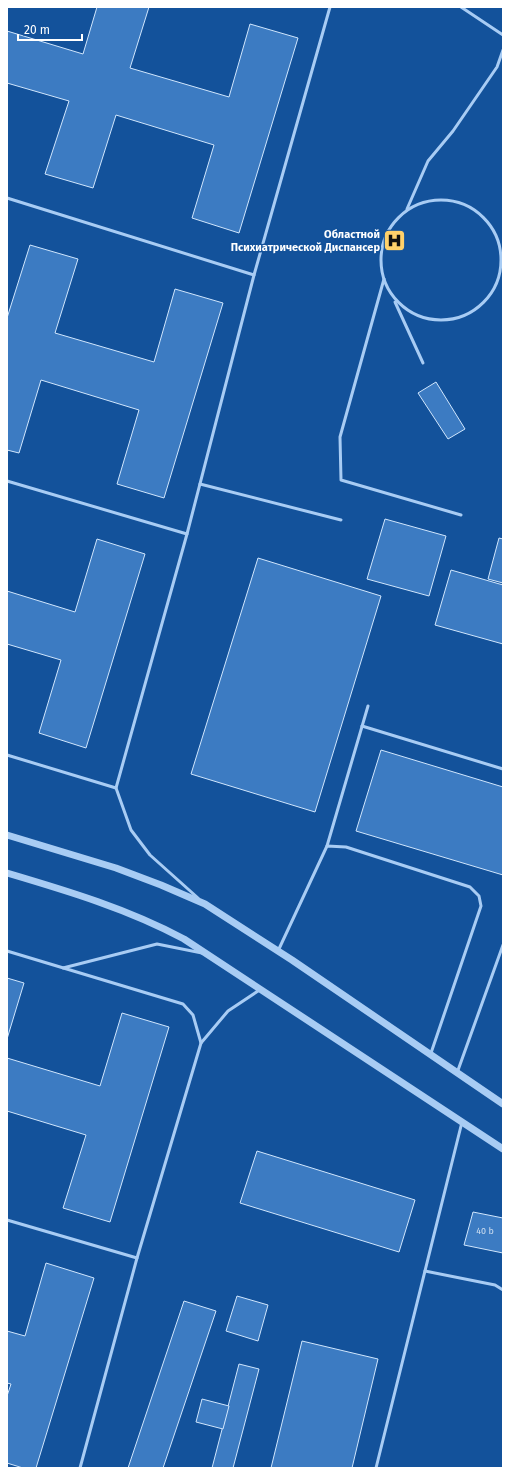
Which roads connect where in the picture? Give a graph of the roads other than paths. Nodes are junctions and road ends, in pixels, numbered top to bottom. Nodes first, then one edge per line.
1 (330, 7) edge
2 (461, 7) edge
3 (503, 35) edge
4 (503, 50) edge
5 (7, 198) edge
6 (407, 209) junction
7 (254, 275) junction
8 (501, 277) edge
9 (384, 279) junction
10 (392, 296) junction
11 (423, 363) dead end
12 (7, 481) edge
13 (200, 484) junction
14 (461, 515) dead end
15 (341, 520) dead end
16 (187, 534) junction
17 (368, 706) dead end
18 (362, 726) junction
19 (7, 755) edge
20 (503, 768) edge
21 (116, 788) junction
22 (7, 835) edge
23 (327, 846) junction
24 (7, 873) edge
25 (205, 904) junction
26 (503, 945) edge
27 (7, 951) edge
28 (278, 951) junction
29 (210, 955) junction
30 (63, 968) junction
31 (261, 989) junction
32 (201, 1043) junction
33 (430, 1055) junction
34 (457, 1073) junction
35 (503, 1104) edge
36 (463, 1122) junction
37 (503, 1149) edge
38 (7, 1220) edge
39 (137, 1258) junction
40 (425, 1271) junction
41 (503, 1290) edge
42 (80, 1468) edge
43 (376, 1468) edge

1 - 7 lane
2 - 3 lane
4 - 6 lane
5 - 7 lane
6 - 8 lane
6 - 9 lane
7 - 13 lane
8 - 10 lane
9 - 10 lane
9 - 14 lane
10 - 11 lane
12 - 16 lane
13 - 15 lane
13 - 16 lane
16 - 21 lane
17 - 18 lane
18 - 20 lane
18 - 23 lane
19 - 21 lane
21 - 25 lane
22 - 25 street
23 - 28 lane
23 - 33 lane
24 - 29 street
25 - 28 street
26 - 34 lane
27 - 30 lane
28 - 33 street
29 - 30 lane
29 - 31 street
30 - 32 lane
31 - 32 lane
31 - 36 street
32 - 39 lane
33 - 34 street
34 - 35 street
36 - 37 street
36 - 40 lane
38 - 39 lane
39 - 42 lane
40 - 41 lane
40 - 43 lane

